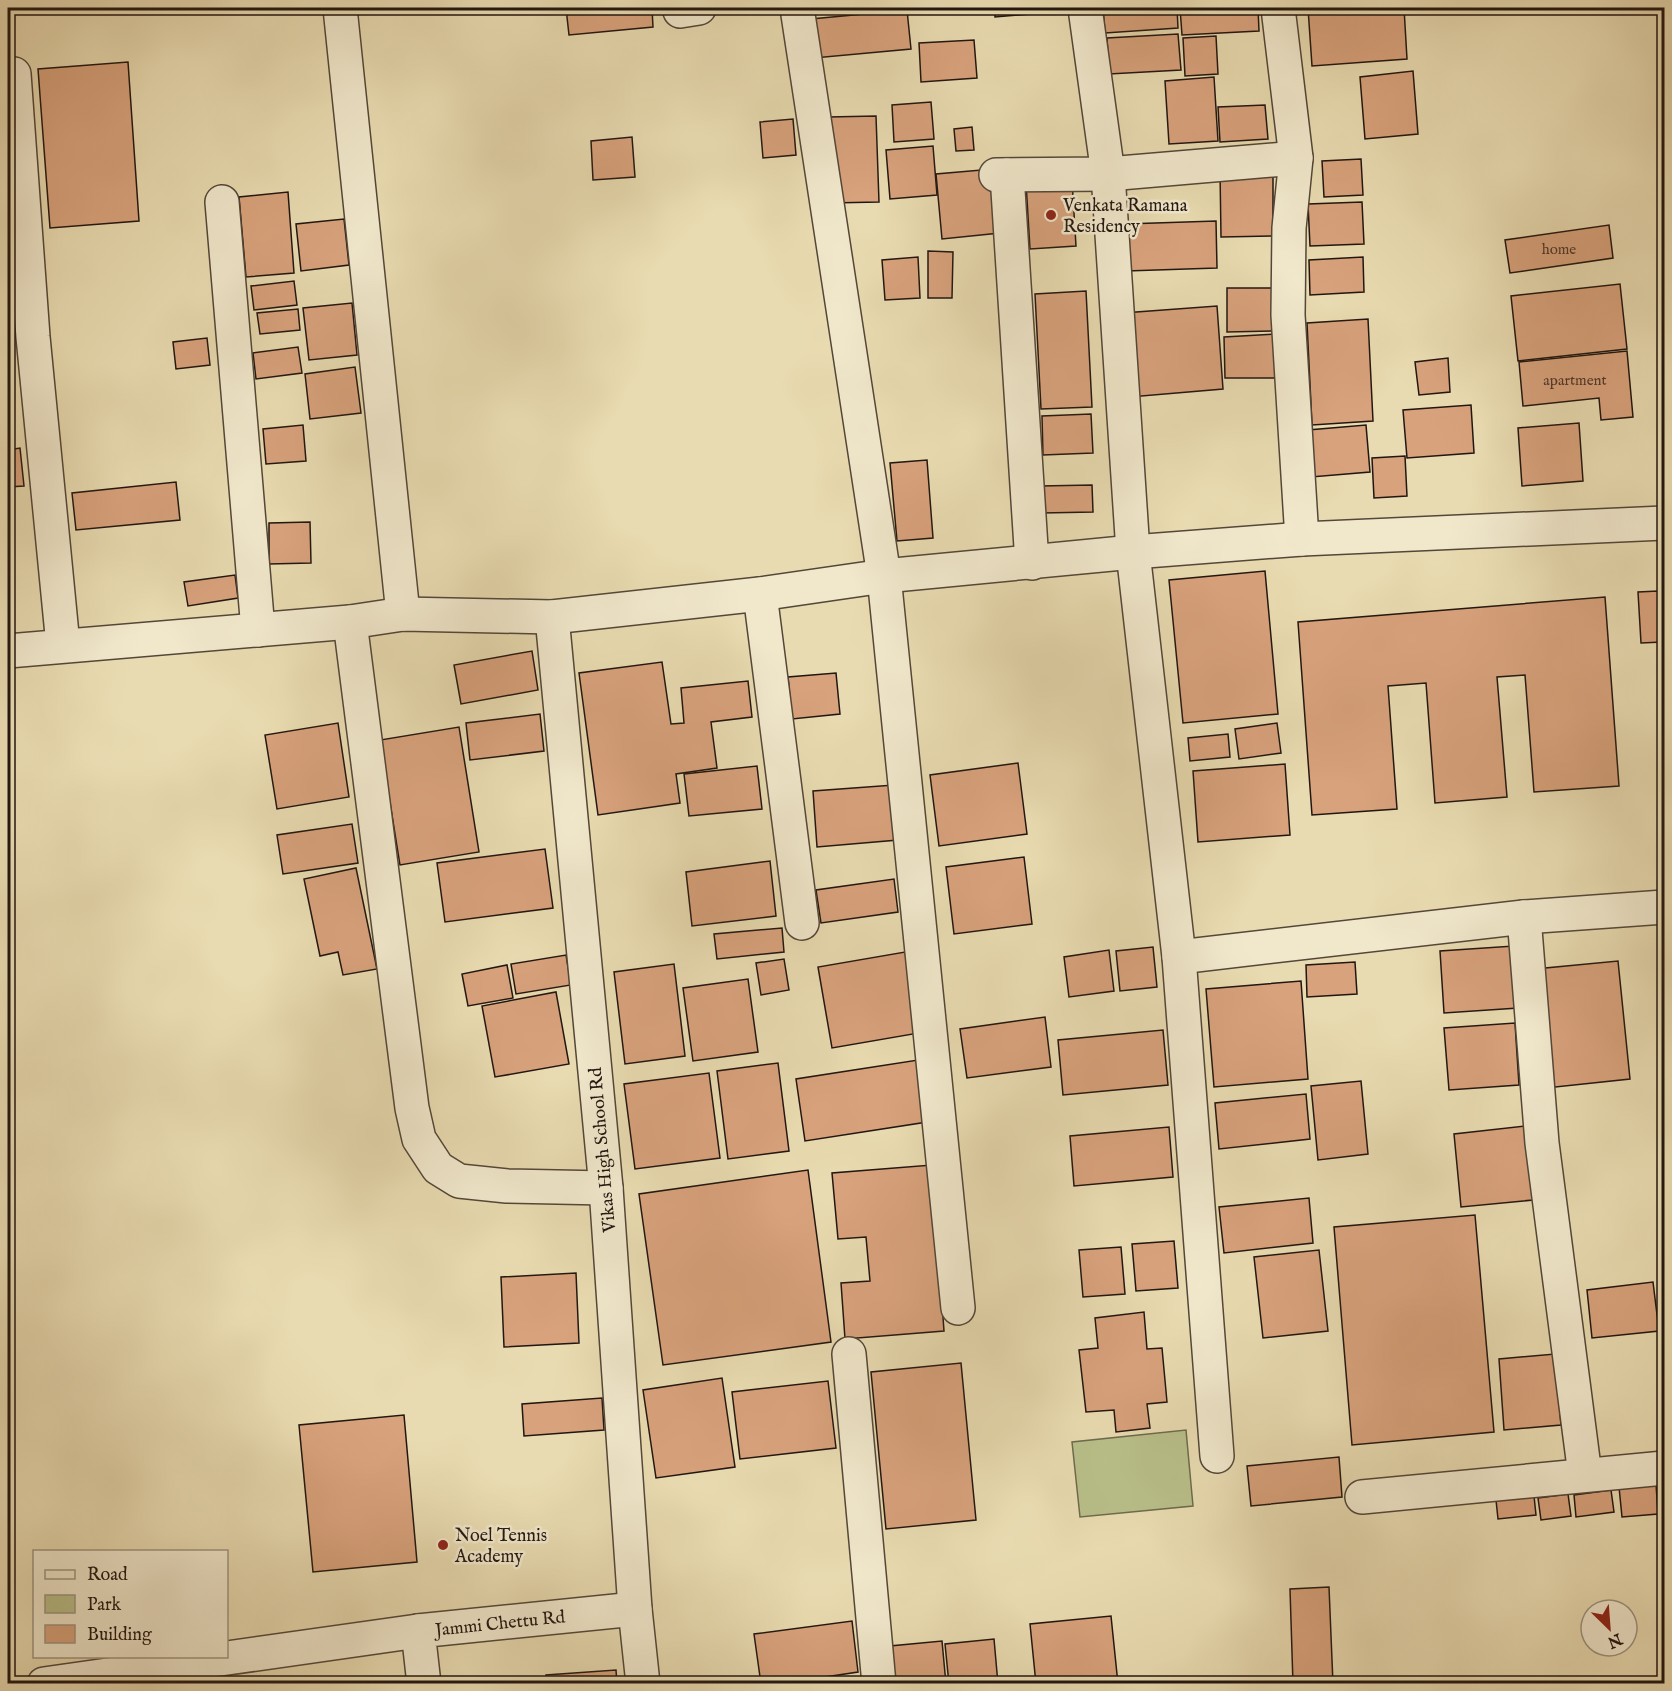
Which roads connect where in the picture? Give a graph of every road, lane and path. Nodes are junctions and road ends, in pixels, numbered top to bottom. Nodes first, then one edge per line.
1 (340, 8) edge
2 (796, 8) edge
3 (1085, 8) edge
4 (1278, 8) edge
5 (14, 74) dead end
6 (1296, 158) junction
7 (1108, 174) junction
8 (222, 202) dead end
9 (1665, 523) edge
10 (1302, 539) junction
11 (1133, 552) junction
12 (1032, 563) junction
13 (884, 576) junction
14 (760, 594) junction
15 (403, 614) junction
16 (552, 617) junction
17 (350, 622) junction
18 (258, 630) junction
19 (63, 645) junction
20 (8, 651) edge
21 (1665, 907) edge
22 (1524, 917) junction
23 (802, 923) dead end
24 (1179, 957) junction
25 (606, 1188) junction
26 (958, 1308) dead end
27 (849, 1354) dead end
28 (1217, 1456) dead end
29 (1665, 1468) edge
30 (1585, 1475) junction
31 (1362, 1497) dead end
32 (634, 1608) junction
33 (418, 1631) junction
34 (228, 1657) edge
35 (224, 1658) edge
36 (44, 1683) edge
37 (424, 1683) edge
38 (643, 1683) edge
39 (879, 1683) edge

1 - 15 street
2 - 13 street
3 - 7 street
4 - 6 street
5 - 19 street
6 - 7 street
6 - 10 street
7 - 11 street
7 - 12 street
8 - 18 street
9 - 10 street
10 - 11 street
11 - 12 street
11 - 24 street
12 - 13 street
13 - 14 street
13 - 26 street
14 - 16 street
14 - 23 street
15 - 16 street
15 - 17 street
16 - 25 street, Vikas High School Rd
17 - 18 street
17 - 25 street
18 - 19 street
19 - 20 street
21 - 22 street
22 - 24 street
22 - 30 street
24 - 28 street
25 - 32 street, Vikas High School Rd
27 - 39 street
29 - 30 street
30 - 31 street
32 - 33 street, Jammi Chettu Rd
32 - 38 street, Vikas High School Rd
33 - 34 street
33 - 37 street, Jammi Chettu Rd
35 - 36 street

